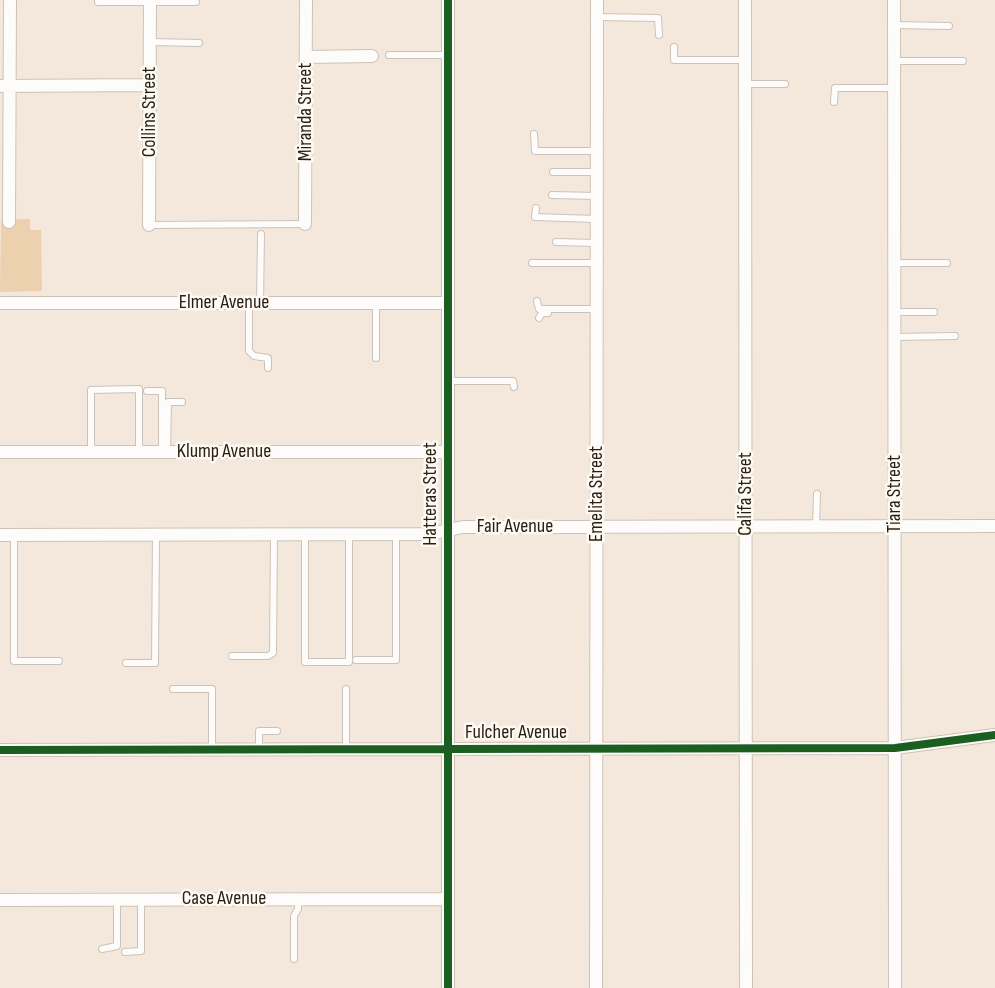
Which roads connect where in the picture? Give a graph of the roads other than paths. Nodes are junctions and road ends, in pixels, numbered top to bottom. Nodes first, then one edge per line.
1 (10, 0) edge
2 (98, 0) edge
3 (306, 0) edge
4 (448, 0) edge
5 (597, 0) edge
6 (745, 0) edge
7 (894, 0) edge
8 (126, 1) edge
9 (150, 1) edge
10 (196, 2) dead end
11 (597, 17) junction
12 (895, 25) junction
13 (949, 26) dead end
14 (659, 35) dead end
15 (150, 42) junction
16 (199, 43) dead end
17 (674, 47) dead end
18 (389, 55) dead end
19 (448, 55) junction
20 (372, 56) dead end
21 (306, 57) junction
22 (746, 60) junction
23 (895, 61) junction
24 (963, 61) dead end
25 (746, 84) junction
26 (785, 84) dead end
27 (150, 85) junction
28 (5, 86) edge
29 (895, 88) junction
30 (834, 102) dead end
31 (534, 134) dead end
32 (597, 151) junction
33 (553, 172) dead end
34 (597, 172) junction
35 (552, 195) dead end
36 (597, 196) junction
37 (536, 207) dead end
38 (597, 219) junction
39 (9, 222) dead end
40 (305, 224) joint
41 (149, 225) joint
42 (261, 234) dead end
43 (556, 242) dead end
44 (597, 243) junction
45 (532, 263) dead end
46 (597, 263) junction
47 (895, 263) junction
48 (947, 263) dead end
49 (537, 301) dead end
50 (0, 303) edge
51 (254, 303) junction
52 (376, 303) junction
53 (448, 303) junction
54 (597, 311) junction
55 (894, 312) junction
56 (934, 312) dead end
57 (539, 318) dead end
58 (894, 336) junction
59 (956, 336) dead end
60 (376, 358) dead end
61 (268, 368) dead end
62 (448, 381) junction
63 (514, 387) dead end
64 (147, 391) dead end
65 (182, 402) dead end
66 (0, 452) edge
67 (91, 452) junction
68 (139, 452) junction
69 (165, 452) junction
70 (447, 452) junction
71 (817, 494) dead end
72 (995, 526) edge
73 (597, 527) junction
74 (746, 527) junction
75 (816, 527) junction
76 (895, 527) junction
77 (447, 531) junction
78 (274, 534) junction
79 (305, 534) junction
80 (349, 534) junction
81 (396, 534) junction
82 (0, 535) edge
83 (14, 535) junction
84 (156, 535) junction
85 (232, 656) dead end
86 (356, 660) dead end
87 (59, 661) dead end
88 (126, 663) dead end
89 (172, 689) dead end
90 (346, 689) dead end
91 (276, 731) dead end
92 (995, 735) edge
93 (895, 748) junction
94 (212, 749) junction
95 (259, 749) junction
96 (346, 749) junction
97 (448, 749) junction
98 (597, 749) junction
99 (746, 749) junction
100 (0, 750) edge
101 (141, 899) junction
102 (298, 899) junction
103 (448, 899) junction
104 (0, 900) edge
105 (117, 900) junction
106 (102, 949) dead end
107 (125, 952) dead end
108 (294, 958) dead end
109 (448, 988) edge
110 (596, 988) edge
111 (746, 988) edge
112 (895, 988) edge

1 - 28 street
2 - 8 lane
3 - 21 street, Miranda Street
4 - 19 street, Hatteras Street
5 - 11 street, Emelita Street
6 - 22 street, Califa Street
7 - 12 street, Tiara Street
8 - 9 lane
9 - 10 lane
9 - 15 street, Collins Street
11 - 14 lane
11 - 32 street, Emelita Street
12 - 13 lane
12 - 23 street, Tiara Street
15 - 16 lane
15 - 27 street, Collins Street
17 - 22 lane
18 - 19 lane
19 - 53 street, Hatteras Street
20 - 21 street
21 - 40 street, Miranda Street
22 - 25 street, Califa Street
23 - 24 lane
23 - 29 street, Tiara Street
25 - 26 lane
25 - 74 street, Califa Street
27 - 28 street
27 - 41 street, Collins Street
28 - 39 street
29 - 30 lane
29 - 47 street, Tiara Street
31 - 32 lane
32 - 34 street, Emelita Street
33 - 34 lane
34 - 36 street, Emelita Street
35 - 36 lane
36 - 38 street, Emelita Street
37 - 38 lane
38 - 44 street, Emelita Street
40 - 41 lane
42 - 51 lane
43 - 44 lane
44 - 46 street, Emelita Street
45 - 46 lane
46 - 54 street, Emelita Street
47 - 48 lane
47 - 55 street, Tiara Street
49 - 54 lane
50 - 51 street, Elmer Avenue
51 - 52 street, Elmer Avenue
51 - 61 lane
52 - 53 street, Elmer Avenue
52 - 60 lane
53 - 62 street, Hatteras Street
54 - 57 lane
54 - 73 street, Emelita Street
55 - 56 lane
55 - 58 street, Tiara Street
58 - 59 lane
58 - 76 street, Tiara Street
62 - 63 lane
62 - 70 street, Hatteras Street
64 - 69 lane
65 - 69 lane
66 - 67 street, Klump Avenue
67 - 68 street, Klump Avenue
67 - 68 lane
68 - 69 street, Klump Avenue
69 - 70 street, Klump Avenue
70 - 77 street, Hatteras Street
71 - 75 lane
72 - 76 street, Fair Avenue
73 - 74 street, Fair Avenue
73 - 77 street, Fair Avenue
73 - 98 street, Emelita Street
74 - 75 street, Fair Avenue
74 - 99 street, Califa Street
75 - 76 street, Fair Avenue
76 - 93 street, Tiara Street
77 - 81 street, Fair Avenue
77 - 97 street, Hatteras Street
78 - 79 street, Fair Avenue
78 - 84 street, Fair Avenue
78 - 85 lane
79 - 80 street, Fair Avenue
79 - 80 lane
80 - 81 street, Fair Avenue
81 - 86 lane
82 - 83 street, Fair Avenue
83 - 84 street, Fair Avenue
83 - 87 lane
84 - 88 lane
89 - 94 lane
90 - 96 lane
91 - 95 lane
92 - 93 street, Fulcher Avenue
93 - 99 street, Fulcher Avenue
93 - 112 street, Tiara Street
94 - 95 street, Fulcher Avenue
94 - 100 street, Fulcher Avenue
95 - 96 street, Fulcher Avenue
96 - 97 street, Fulcher Avenue
97 - 98 street, Fulcher Avenue
97 - 103 street, Hatteras Street
98 - 99 street, Fulcher Avenue
98 - 110 street, Emelita Street
99 - 111 street, Califa Street
101 - 102 street, Case Avenue
101 - 105 street, Case Avenue
101 - 107 lane
102 - 103 street, Case Avenue
102 - 108 lane
103 - 109 street, Hatteras Street
104 - 105 street, Case Avenue
105 - 106 lane

